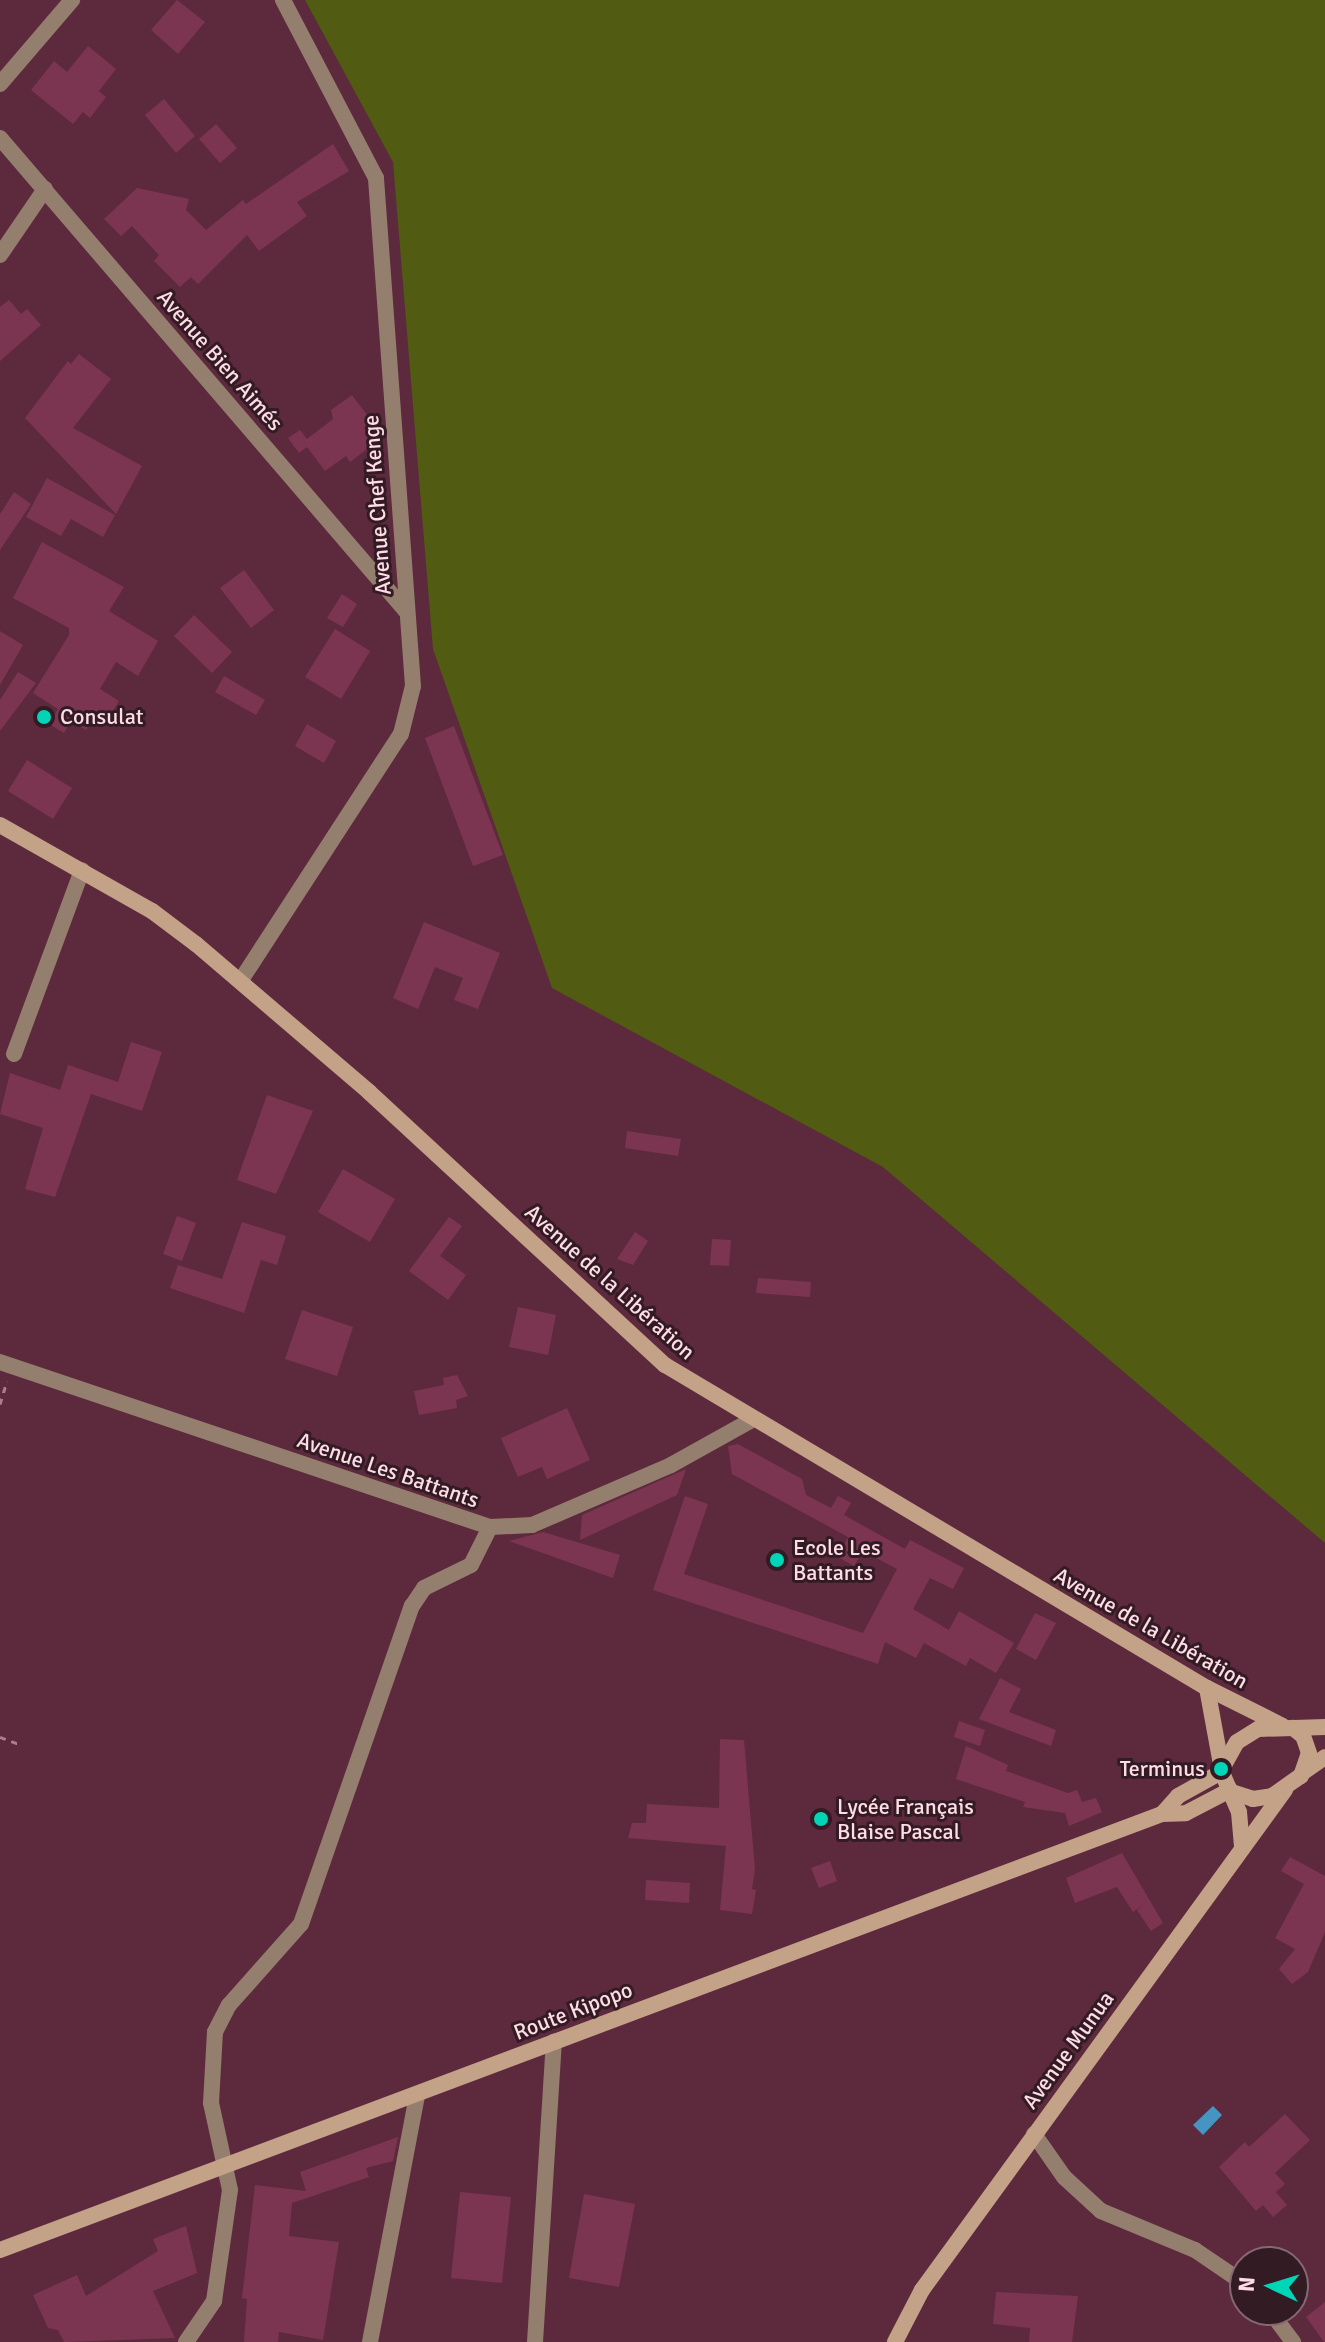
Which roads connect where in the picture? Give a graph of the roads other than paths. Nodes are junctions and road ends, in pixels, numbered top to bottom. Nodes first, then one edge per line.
1 (72, 0) edge
2 (283, 0) edge
3 (0, 84) edge
4 (0, 138) edge
5 (45, 189) junction
6 (0, 255) edge
7 (406, 611) junction
8 (0, 825) edge
9 (82, 870) junction
10 (241, 980) junction
11 (14, 1054) dead end
12 (6, 1364) edge
13 (752, 1420) junction
14 (490, 1527) junction
15 (1207, 1688) junction
16 (1288, 1727) junction
17 (1325, 1727) edge
18 (1325, 1757) edge
19 (1223, 1769) junction
20 (1305, 1771) junction
21 (1289, 1787) junction
22 (1231, 1791) junction
23 (1162, 1814) junction
24 (1242, 1846) junction
25 (554, 2042) junction
26 (417, 2095) junction
27 (1034, 2134) junction
28 (229, 2168) junction
29 (0, 2250) edge
30 (1229, 2273) edge
31 (186, 2342) edge
32 (370, 2342) edge
33 (535, 2342) edge
34 (895, 2342) edge

1 - 3 street
2 - 7 street, Avenue Chef Kenge
4 - 5 street, Avenue Bien Aimés
5 - 6 street
5 - 7 street, Avenue Bien Aimés
7 - 10 street, Avenue Chef Kenge
8 - 9 main road, Avenue de la Libération
9 - 10 main road, Avenue de la Libération
9 - 11 street
10 - 13 main road, Avenue de la Libération
12 - 14 street, Avenue Les Battants
13 - 14 street, Avenue Les Battants
13 - 15 main road, Avenue de la Libération
14 - 28 street
15 - 16 main road, Avenue de la Libération
15 - 19 main road
16 - 17 main road
16 - 19 main road
16 - 20 main road
18 - 20 main road
19 - 22 main road
19 - 23 main road, Route Kipopo
20 - 21 main road
21 - 22 main road
21 - 24 main road, Avenue Munua
22 - 23 main road, Route Kipopo
22 - 24 main road
23 - 25 main road, Route Kipopo
24 - 27 main road, Avenue Munua
25 - 26 main road, Route Kipopo
25 - 33 street
26 - 28 main road, Route Kipopo
26 - 32 street
27 - 30 street
27 - 34 main road, Avenue Munua
28 - 29 main road, Route Kipopo
28 - 31 street

